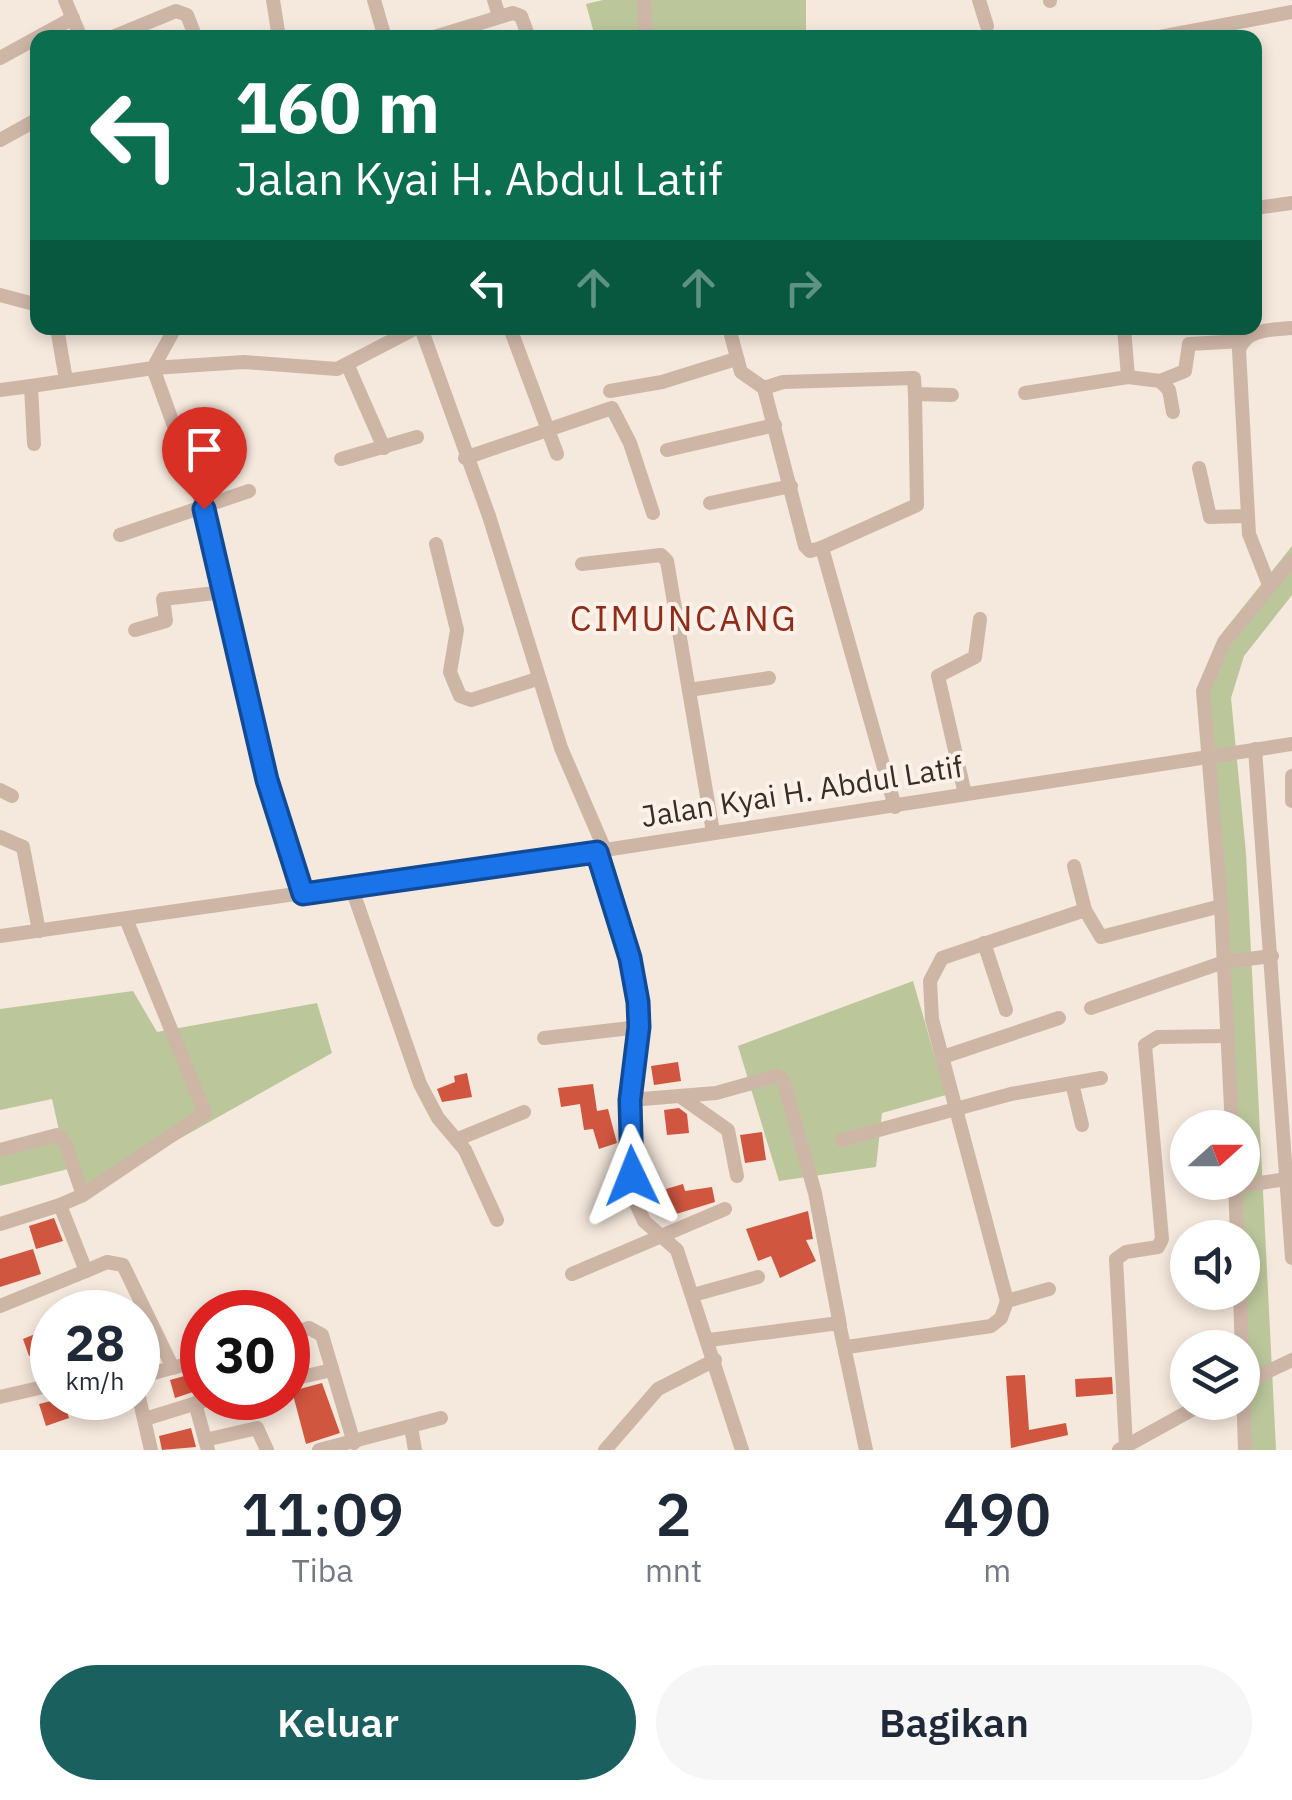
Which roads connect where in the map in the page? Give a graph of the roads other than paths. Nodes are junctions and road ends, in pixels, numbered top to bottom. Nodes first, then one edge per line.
1 (65, 0) edge
2 (272, 0) edge
3 (374, 0) edge
4 (494, 0) edge
5 (644, 0) edge
6 (979, 0) edge
7 (1292, 12) edge
8 (499, 16) junction
9 (72, 18) junction
10 (987, 26) dead end
11 (50, 30) edge
12 (77, 30) edge
13 (130, 30) edge
14 (193, 30) edge
15 (278, 30) edge
16 (383, 30) edge
17 (456, 30) edge
18 (526, 30) edge
19 (646, 30) edge
20 (1196, 30) edge
21 (30, 41) edge
22 (0, 58) edge
23 (30, 123) edge
24 (0, 140) edge
25 (1292, 203) edge
26 (1262, 207) edge
27 (0, 295) edge
28 (30, 303) edge
29 (1292, 328) edge
30 (1262, 332) edge
31 (57, 335) edge
32 (171, 335) edge
33 (405, 335) edge
34 (421, 335) edge
35 (512, 335) edge
36 (731, 335) edge
37 (1125, 335) edge
38 (1251, 335) edge
39 (1242, 341) junction
40 (736, 360) junction
41 (348, 366) junction
42 (153, 368) junction
43 (1128, 378) junction
44 (66, 380) junction
45 (1160, 381) junction
46 (31, 386) junction
47 (764, 388) junction
48 (0, 390) edge
49 (610, 391) dead end
50 (1026, 393) dead end
51 (915, 394) junction
52 (952, 395) dead end
53 (1173, 412) dead end
54 (775, 425) junction
55 (546, 430) junction
56 (417, 436) dead end
57 (34, 444) dead end
58 (384, 448) junction
59 (668, 450) dead end
60 (556, 454) dead end
61 (465, 458) junction
62 (341, 459) dead end
63 (1199, 468) dead end
64 (792, 486) junction
65 (250, 492) dead end
66 (710, 503) dead end
67 (204, 509) junction
68 (654, 513) dead end
69 (1248, 516) junction
70 (120, 535) dead end
71 (436, 544) dead end
72 (821, 548) junction
73 (1292, 560) edge
74 (582, 564) dead end
75 (1269, 585) junction
76 (224, 592) junction
77 (980, 619) dead end
78 (134, 630) dead end
79 (538, 678) junction
80 (768, 678) dead end
81 (688, 690) junction
82 (1292, 744) edge
83 (1255, 749) junction
84 (1210, 756) junction
85 (1292, 776) edge
86 (965, 794) junction
87 (1292, 801) edge
88 (896, 807) junction
89 (713, 832) junction
90 (0, 837) edge
91 (601, 851) junction
92 (1074, 866) dead end
93 (350, 886) junction
94 (303, 894) junction
95 (1222, 906) junction
96 (1085, 910) junction
97 (126, 919) junction
98 (38, 931) junction
99 (0, 936) edge
100 (984, 942) junction
101 (1272, 956) junction
102 (1224, 962) junction
103 (1091, 1008) dead end
104 (1006, 1010) dead end
105 (1059, 1018) dead end
106 (639, 1027) junction
107 (1228, 1036) junction
108 (544, 1038) dead end
109 (942, 1057) junction
110 (1101, 1078) dead end
111 (1072, 1083) junction
112 (680, 1097) junction
113 (630, 1100) junction
114 (956, 1110) junction
115 (1231, 1110) edge
116 (524, 1112) dead end
117 (1082, 1125) dead end
118 (458, 1139) junction
119 (842, 1140) dead end
120 (0, 1150) edge
121 (737, 1176) dead end
122 (1286, 1180) junction
123 (1260, 1183) edge
124 (83, 1195) junction
125 (60, 1205) junction
126 (725, 1209) dead end
127 (497, 1220) dead end
128 (0, 1224) edge
129 (659, 1235) junction
130 (1292, 1258) edge
131 (86, 1271) junction
132 (572, 1274) dead end
133 (758, 1278) dead end
134 (1049, 1290) dead end
135 (693, 1295) junction
136 (1007, 1301) junction
137 (0, 1306) edge
138 (840, 1325) junction
139 (310, 1331) edge
140 (709, 1340) junction
141 (847, 1347) junction
142 (715, 1360) junction
143 (1292, 1360) edge
144 (180, 1366) edge
145 (173, 1368) junction
146 (332, 1370) junction
147 (160, 1371) edge
148 (1260, 1372) edge
149 (310, 1375) edge
150 (30, 1391) edge
151 (0, 1397) edge
152 (441, 1418) dead end
153 (146, 1420) edge
154 (200, 1420) edge
155 (1173, 1420) edge
156 (1245, 1420) edge
157 (412, 1428) junction
158 (354, 1443) junction
159 (206, 1445) edge
160 (1122, 1448) edge
161 (151, 1450) edge
162 (267, 1450) edge
163 (319, 1450) edge
164 (415, 1450) edge
165 (605, 1450) edge
166 (742, 1450) edge
167 (866, 1450) edge
168 (1245, 1450) edge

1 - 9 street
2 - 15 street
3 - 16 street
4 - 8 street
5 - 19 street
6 - 10 street
7 - 20 street
8 - 17 street
8 - 18 street
9 - 11 street
9 - 12 street
13 - 14 street
21 - 22 street
23 - 24 street
25 - 26 street
27 - 28 street
29 - 30 street
31 - 44 street
32 - 42 street
33 - 41 street
34 - 61 street
35 - 55 street
36 - 40 street
37 - 43 street
38 - 39 street
39 - 45 street
39 - 69 street
40 - 47 street
40 - 49 street
41 - 42 street
41 - 58 street
42 - 44 street
42 - 67 street
43 - 45 street
43 - 50 street
44 - 46 street
45 - 53 street
46 - 48 street
46 - 57 street
47 - 51 street
47 - 54 street
51 - 52 street
51 - 72 street
54 - 59 street
54 - 64 street
55 - 60 street
55 - 61 street
55 - 68 street
56 - 58 street
58 - 62 street
61 - 79 street
63 - 69 street
64 - 66 street
64 - 72 street
65 - 67 street
67 - 70 street
67 - 76 street
69 - 75 street
71 - 79 street
72 - 88 street
73 - 75 street
74 - 81 street
75 - 84 street
76 - 78 street
76 - 94 street
77 - 86 street
79 - 91 street
80 - 81 street
81 - 89 street
82 - 83 street, Jalan Kyai H. Abdul Latif
83 - 84 street, Jalan Kyai H. Abdul Latif
83 - 101 street
84 - 86 street, Jalan Kyai H. Abdul Latif
84 - 95 street
85 - 87 street
86 - 88 street, Jalan Kyai H. Abdul Latif
88 - 89 street, Jalan Kyai H. Abdul Latif
89 - 91 street, Jalan Kyai H. Abdul Latif
90 - 98 street
91 - 93 street, Jalan Kyai H. Abdul Latif
91 - 106 street
92 - 96 street
93 - 94 street, Jalan Kyai H. Abdul Latif
93 - 118 street
94 - 97 street, Jalan Kyai H. Abdul Latif
95 - 96 street
95 - 102 street
96 - 100 street
97 - 98 street, Jalan Kyai H. Abdul Latif
97 - 124 street
98 - 99 street, Jalan Kyai H. Abdul Latif
100 - 104 street
100 - 109 street
101 - 102 street
101 - 122 street
102 - 103 street
102 - 107 street
105 - 109 street
106 - 108 street
106 - 113 street
107 - 115 street
107 - 160 street
109 - 114 street
110 - 111 street
111 - 114 street
111 - 117 street
112 - 113 street
112 - 121 street
112 - 138 street
113 - 129 street
114 - 119 street
114 - 136 street
116 - 118 street
118 - 127 street
120 - 124 street
122 - 123 street
122 - 130 street
124 - 125 street
125 - 128 street
125 - 131 street
126 - 129 street
129 - 132 street
129 - 135 street
131 - 137 street
131 - 145 street
133 - 135 street
134 - 136 street
135 - 140 street
136 - 141 street
138 - 140 street
138 - 141 street
139 - 146 street
140 - 142 street
141 - 167 street
142 - 165 street
142 - 166 street
143 - 148 street
144 - 145 street
145 - 147 street
146 - 149 street
146 - 158 street
150 - 151 street
152 - 157 street
153 - 161 street
154 - 159 street
155 - 160 street
156 - 168 street
157 - 158 street
157 - 164 street
158 - 163 street
159 - 162 street

